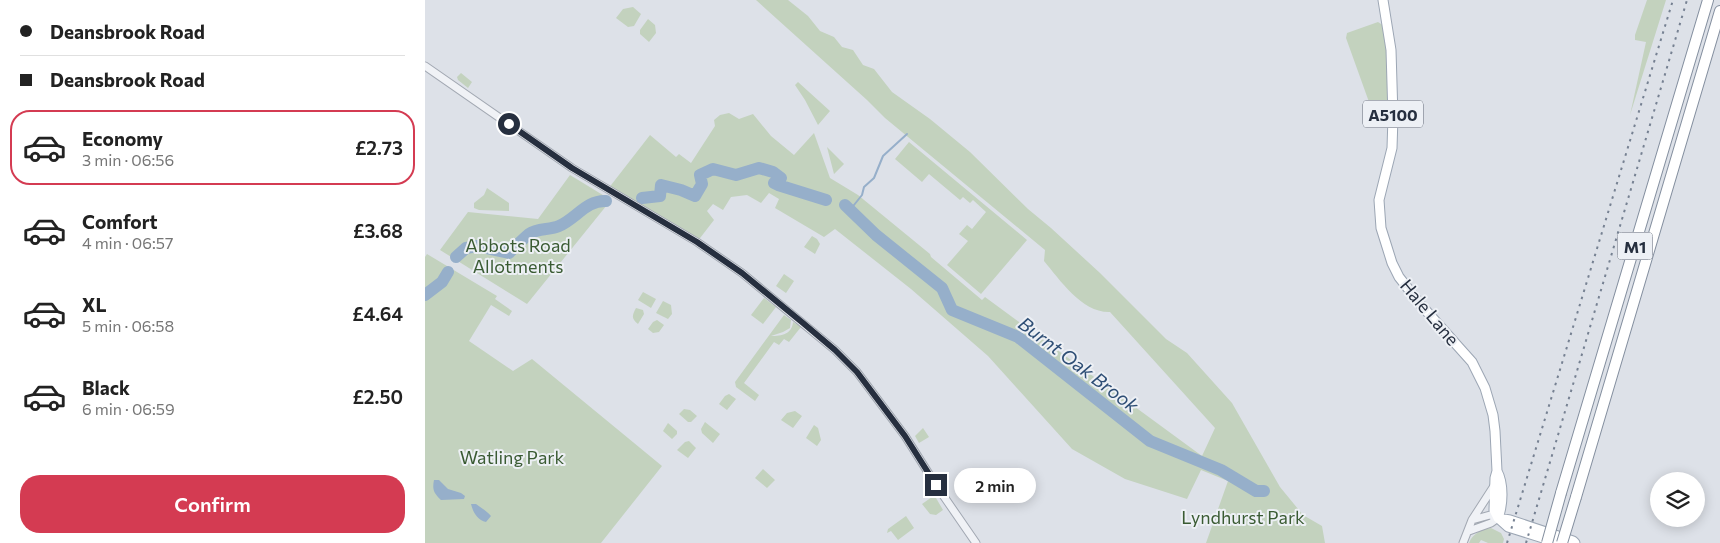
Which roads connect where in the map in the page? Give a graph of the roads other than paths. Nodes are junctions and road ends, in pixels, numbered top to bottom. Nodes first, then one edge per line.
1 (1383, 0) edge
2 (1708, 0) edge
3 (1720, 11) edge
4 (425, 66) edge
5 (1497, 471) junction
6 (1495, 486) junction
7 (1498, 518) junction
8 (1472, 520) junction
9 (1469, 531) junction
10 (976, 543) edge
11 (1463, 543) edge
12 (1547, 543) edge
13 (1561, 543) edge
14 (1575, 543) edge

1 - 5 main road, Hale Lane / A5100
2 - 12 highway, M1, bridge
3 - 13 highway, M1, bridge
4 - 10 street
5 - 6 main road, Hale Lane / A5100
5 - 7 main road, Hale Lane / A5100
6 - 7 main road, Hale Lane / A5100
6 - 8 street
7 - 8 street
7 - 9 street
7 - 13 main road
7 - 14 main road
8 - 9 street
9 - 11 street

